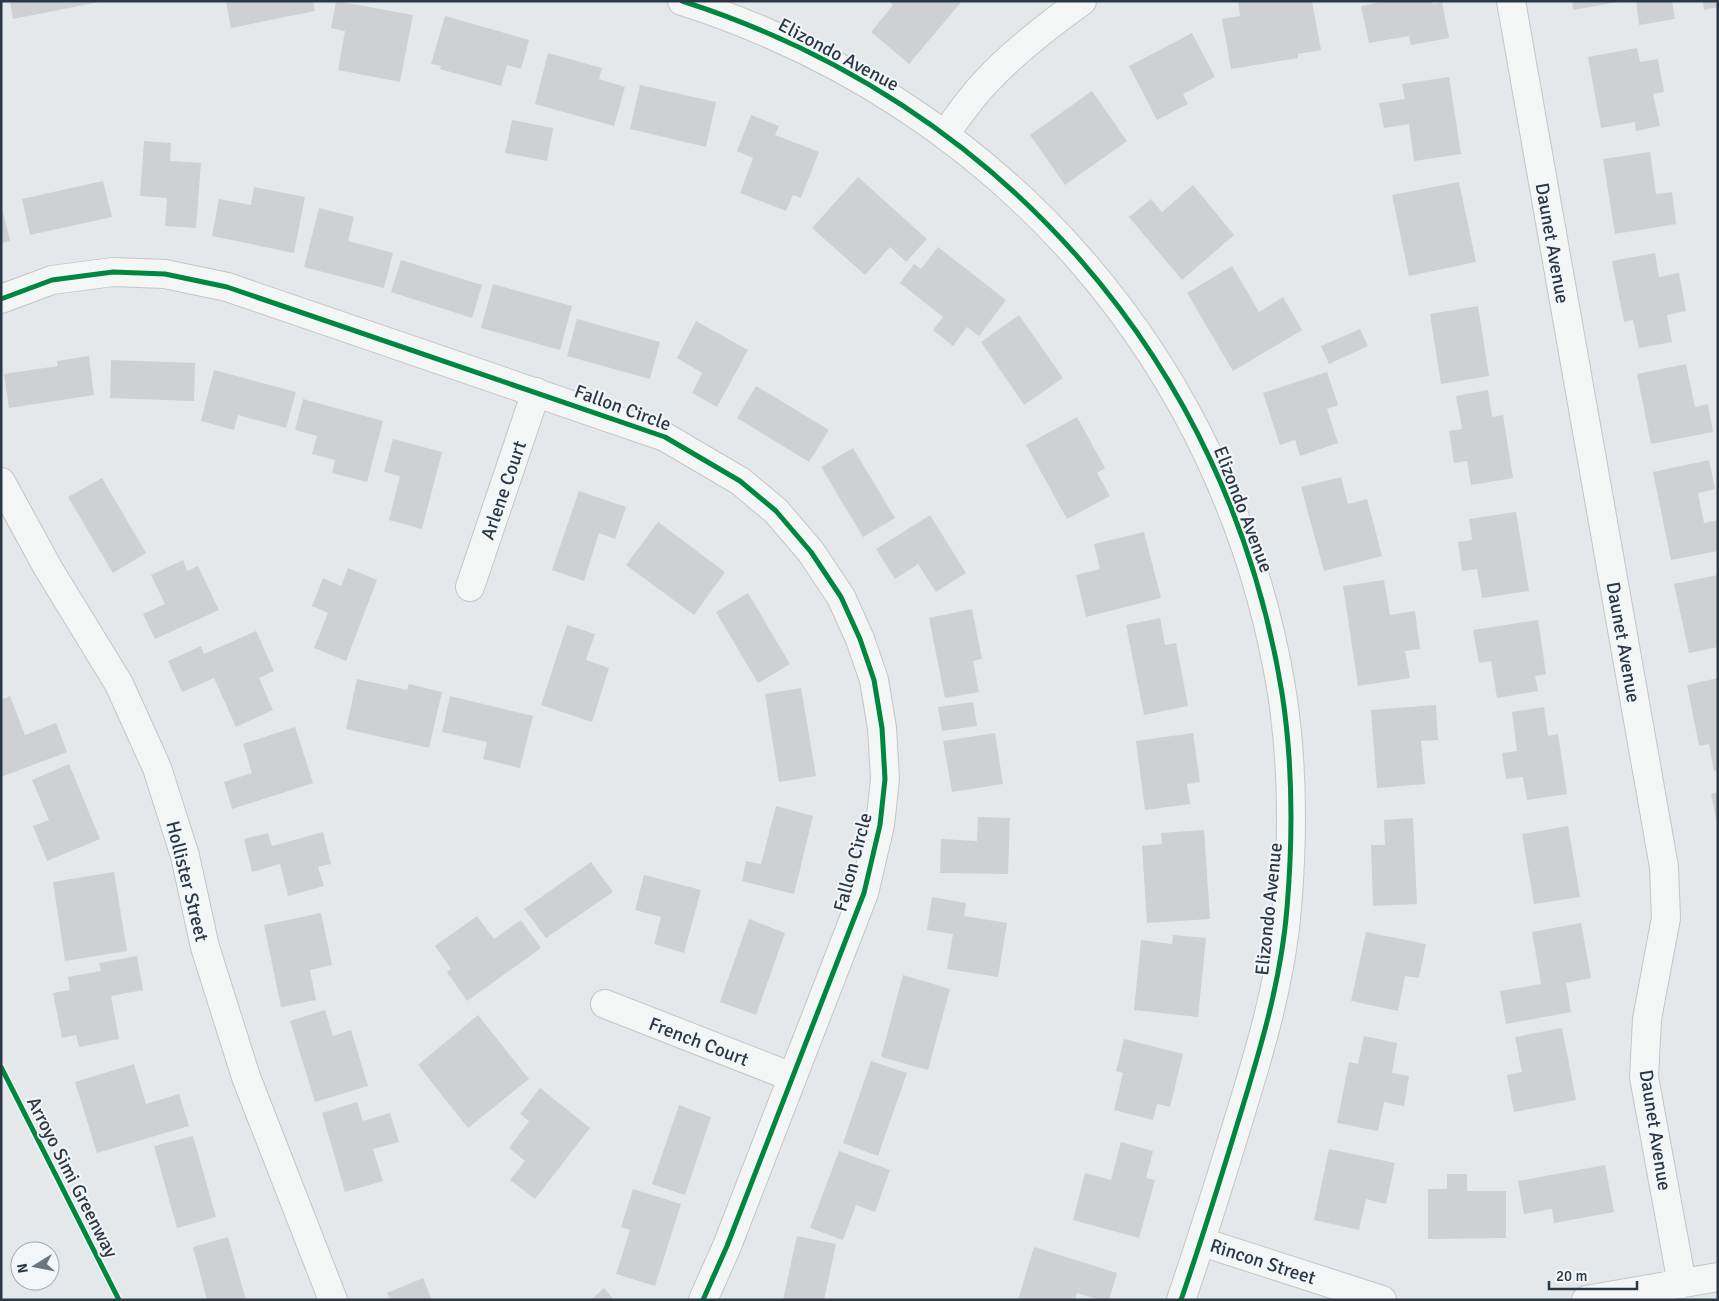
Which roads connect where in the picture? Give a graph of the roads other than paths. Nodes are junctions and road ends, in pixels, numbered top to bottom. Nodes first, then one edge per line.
1 (682, 1) edge
2 (1082, 1) edge
3 (1511, 1) edge
4 (945, 134) junction
5 (1, 299) edge
6 (536, 392) junction
7 (1, 482) edge
8 (470, 588) dead end
9 (605, 1004) dead end
10 (792, 1077) junction
11 (1202, 1242) junction
12 (1718, 1277) edge
13 (1682, 1284) junction
14 (333, 1300) edge
15 (703, 1300) edge
16 (1181, 1300) edge
17 (1382, 1300) edge
18 (1586, 1300) edge

1 - 4 street, Elizondo Avenue
2 - 4 street
3 - 13 street, Daunet Avenue
4 - 11 street, Elizondo Avenue
5 - 6 street, Fallon Circle
6 - 8 street, Arlene Court
6 - 10 street, Fallon Circle
7 - 14 street, Hollister Street
9 - 10 street, French Court
10 - 15 street, Fallon Circle
11 - 16 street, Elizondo Avenue
11 - 17 street, Rincon Street
12 - 13 street
13 - 18 street

